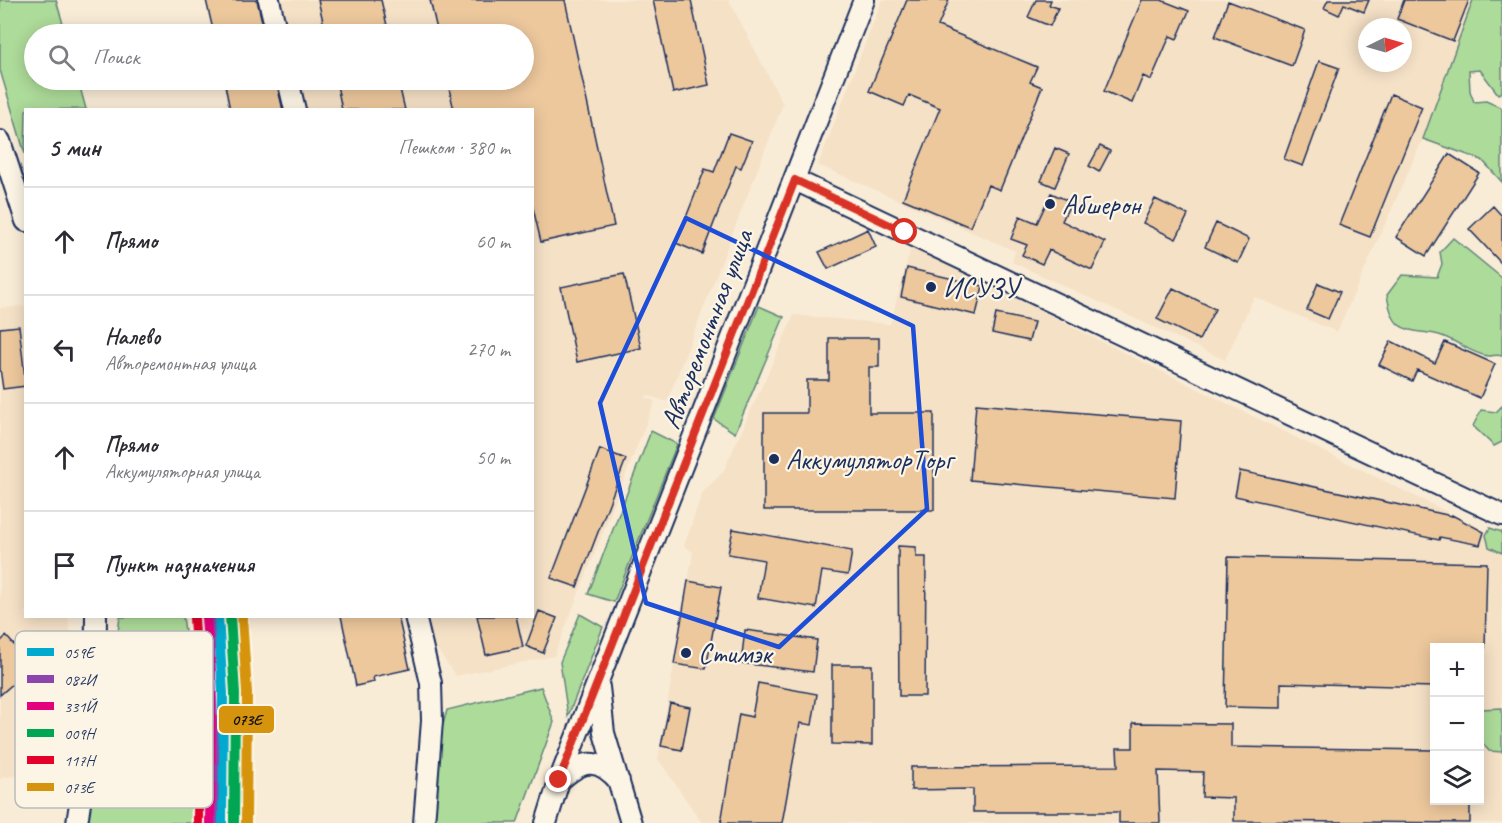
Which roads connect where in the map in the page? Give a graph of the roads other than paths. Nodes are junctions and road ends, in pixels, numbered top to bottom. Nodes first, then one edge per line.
1 (269, 0) edge
2 (864, 0) edge
3 (275, 24) edge
4 (290, 90) edge
5 (295, 108) edge
6 (0, 141) edge
7 (795, 180) junction
8 (24, 215) edge
9 (1502, 515) edge
10 (415, 618) edge
11 (599, 679) junction
12 (559, 780) junction
13 (620, 783) junction
14 (79, 808) edge
15 (77, 823) edge
16 (424, 823) edge
17 (546, 823) edge
18 (632, 823) edge

1 - 3 street
2 - 7 street, Авторемонтная улица
4 - 5 street
6 - 8 street
7 - 9 street
7 - 11 street, Авторемонтная улица
10 - 16 street
11 - 12 street, Авторемонтная улица
11 - 13 street
12 - 13 street
12 - 17 street, Авторемонтная улица
13 - 18 street
14 - 15 street

